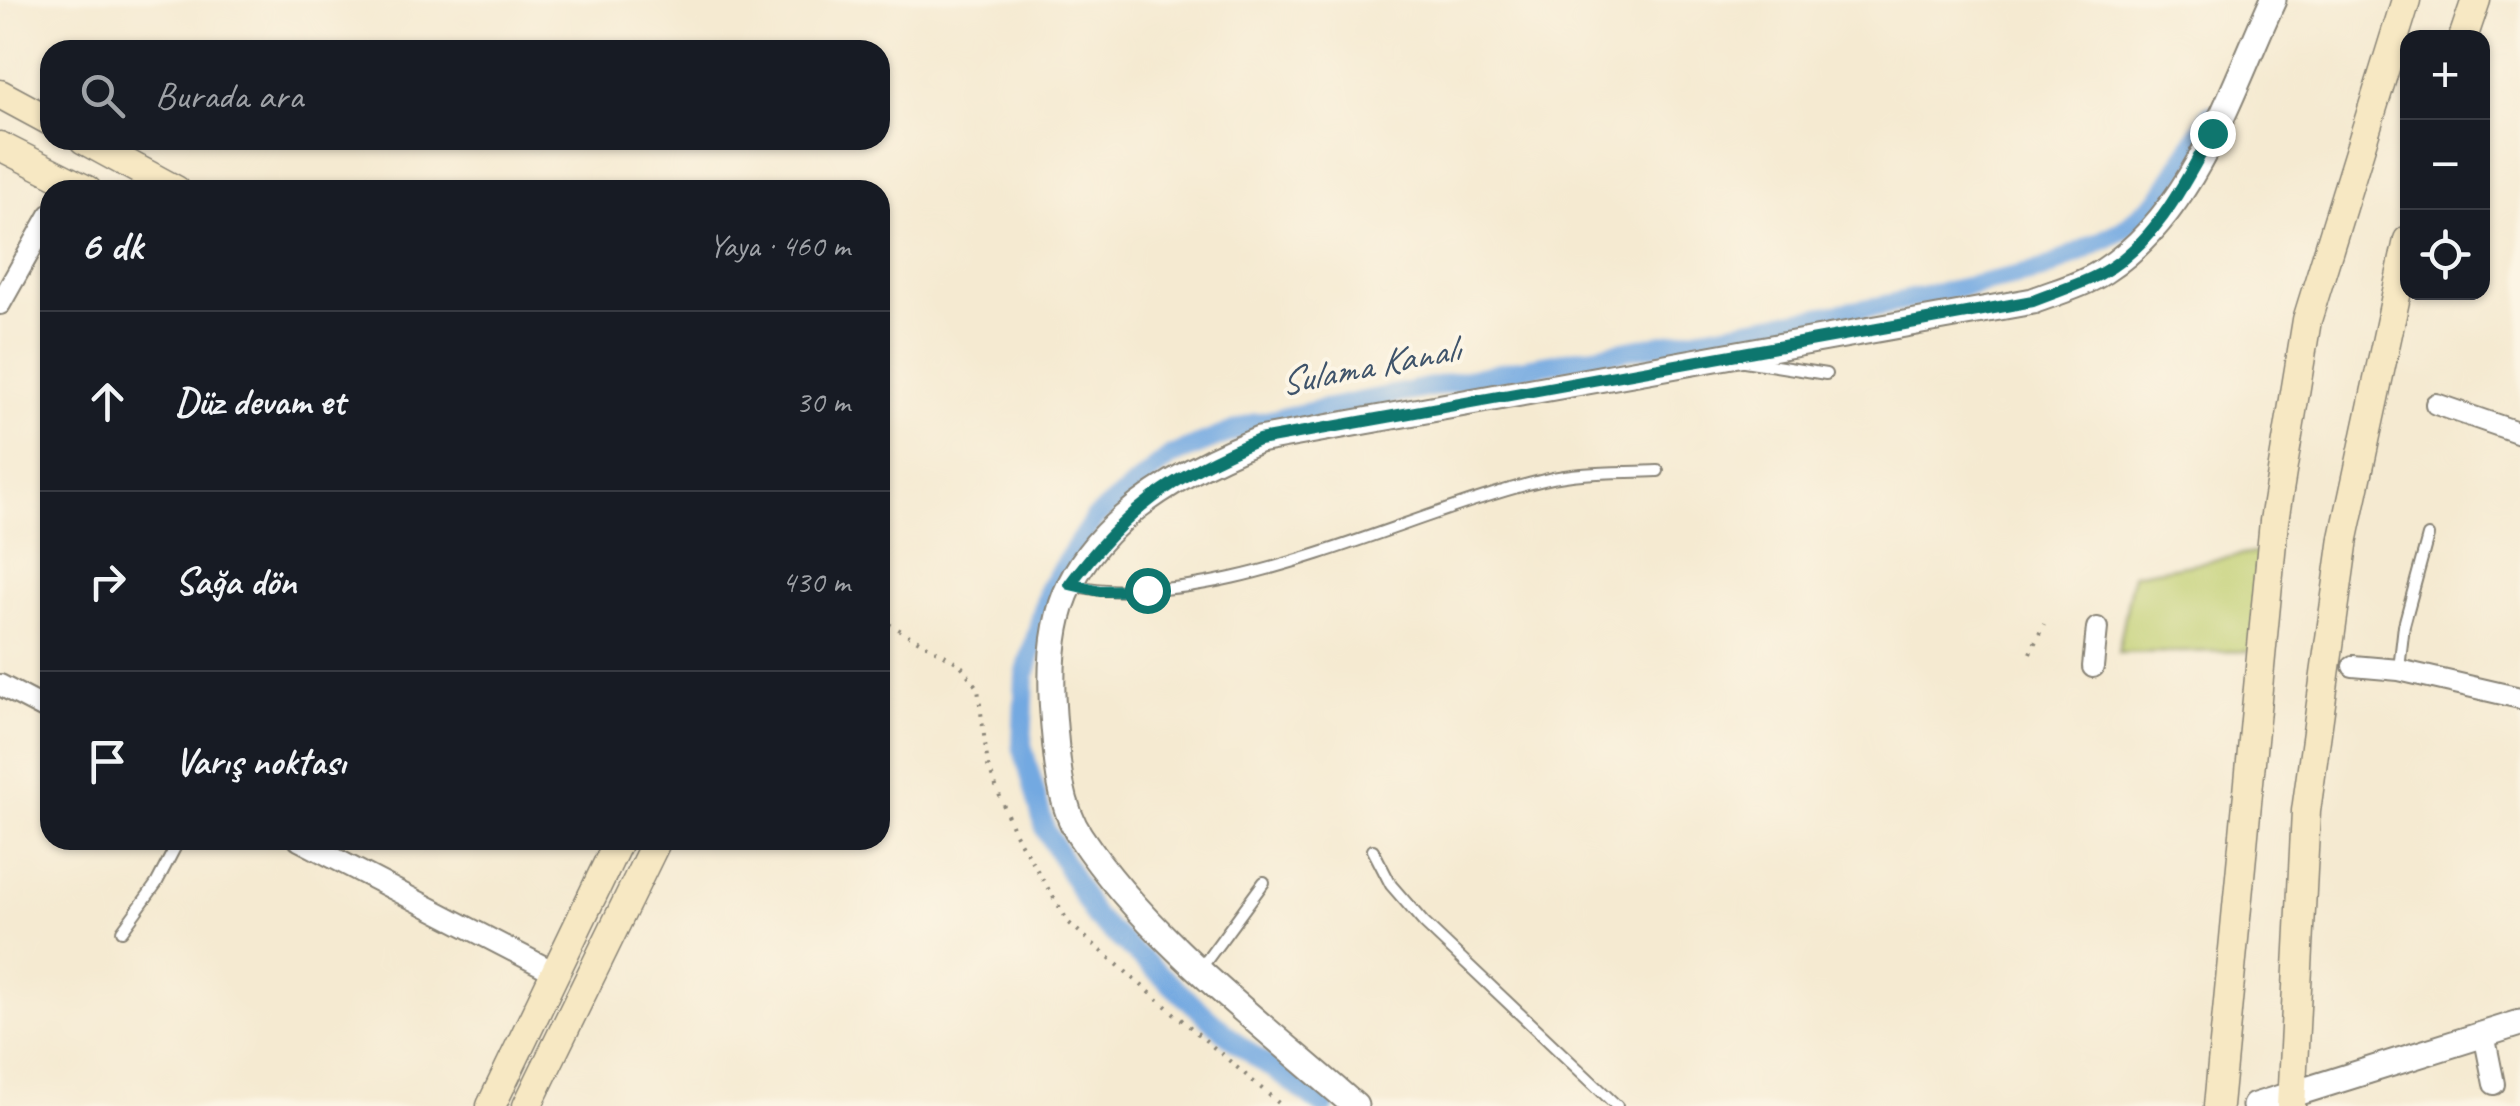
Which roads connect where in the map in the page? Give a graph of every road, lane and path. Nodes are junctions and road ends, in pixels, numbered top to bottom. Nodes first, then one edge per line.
1 (2273, 0) edge
2 (2406, 0) edge
3 (2476, 0) edge
4 (2466, 30) edge
5 (0, 94) edge
6 (40, 116) edge
7 (0, 146) edge
8 (102, 150) edge
9 (61, 180) edge
10 (158, 180) edge
11 (40, 233) edge
12 (2400, 277) edge
13 (0, 304) edge
14 (1714, 356) junction
15 (1826, 374) dead end
16 (2436, 404) dead end
17 (2520, 433) edge
18 (1658, 471) dead end
19 (2428, 536) dead end
20 (1070, 584) junction
21 (2044, 624) dead end
22 (890, 625) edge
23 (2097, 628) dead end
24 (2030, 653) dead end
25 (2093, 666) dead end
26 (2353, 666) dead end
27 (2399, 670) junction
28 (0, 685) edge
29 (2520, 698) edge
30 (40, 706) edge
31 (174, 850) edge
32 (318, 850) edge
33 (615, 850) edge
34 (652, 850) edge
35 (1372, 850) dead end
36 (1264, 882) dead end
37 (122, 931) dead end
38 (1201, 968) junction
39 (556, 972) junction
40 (2520, 1023) edge
41 (2484, 1034) junction
42 (2494, 1084) dead end
43 (2291, 1100) edge
44 (491, 1106) edge
45 (528, 1106) edge
46 (1282, 1106) edge
47 (1355, 1106) edge
48 (1617, 1106) edge
49 (2218, 1106) edge
50 (2255, 1106) edge

1 - 14 street
2 - 49 main road
3 - 4 main road
5 - 6 main road
7 - 9 main road
8 - 10 main road
11 - 13 street
12 - 43 main road
14 - 15 lane
14 - 20 street
16 - 17 street
18 - 20 lane
19 - 27 lane
20 - 38 street
21 - 24 path
22 - 46 path
23 - 25 street
26 - 27 street
27 - 29 street
28 - 30 street
31 - 37 lane
32 - 39 street
33 - 39 main road
34 - 45 main road
35 - 48 lane
36 - 38 lane
38 - 47 street
39 - 44 main road
40 - 41 street
41 - 42 street
41 - 43 street
43 - 50 street

